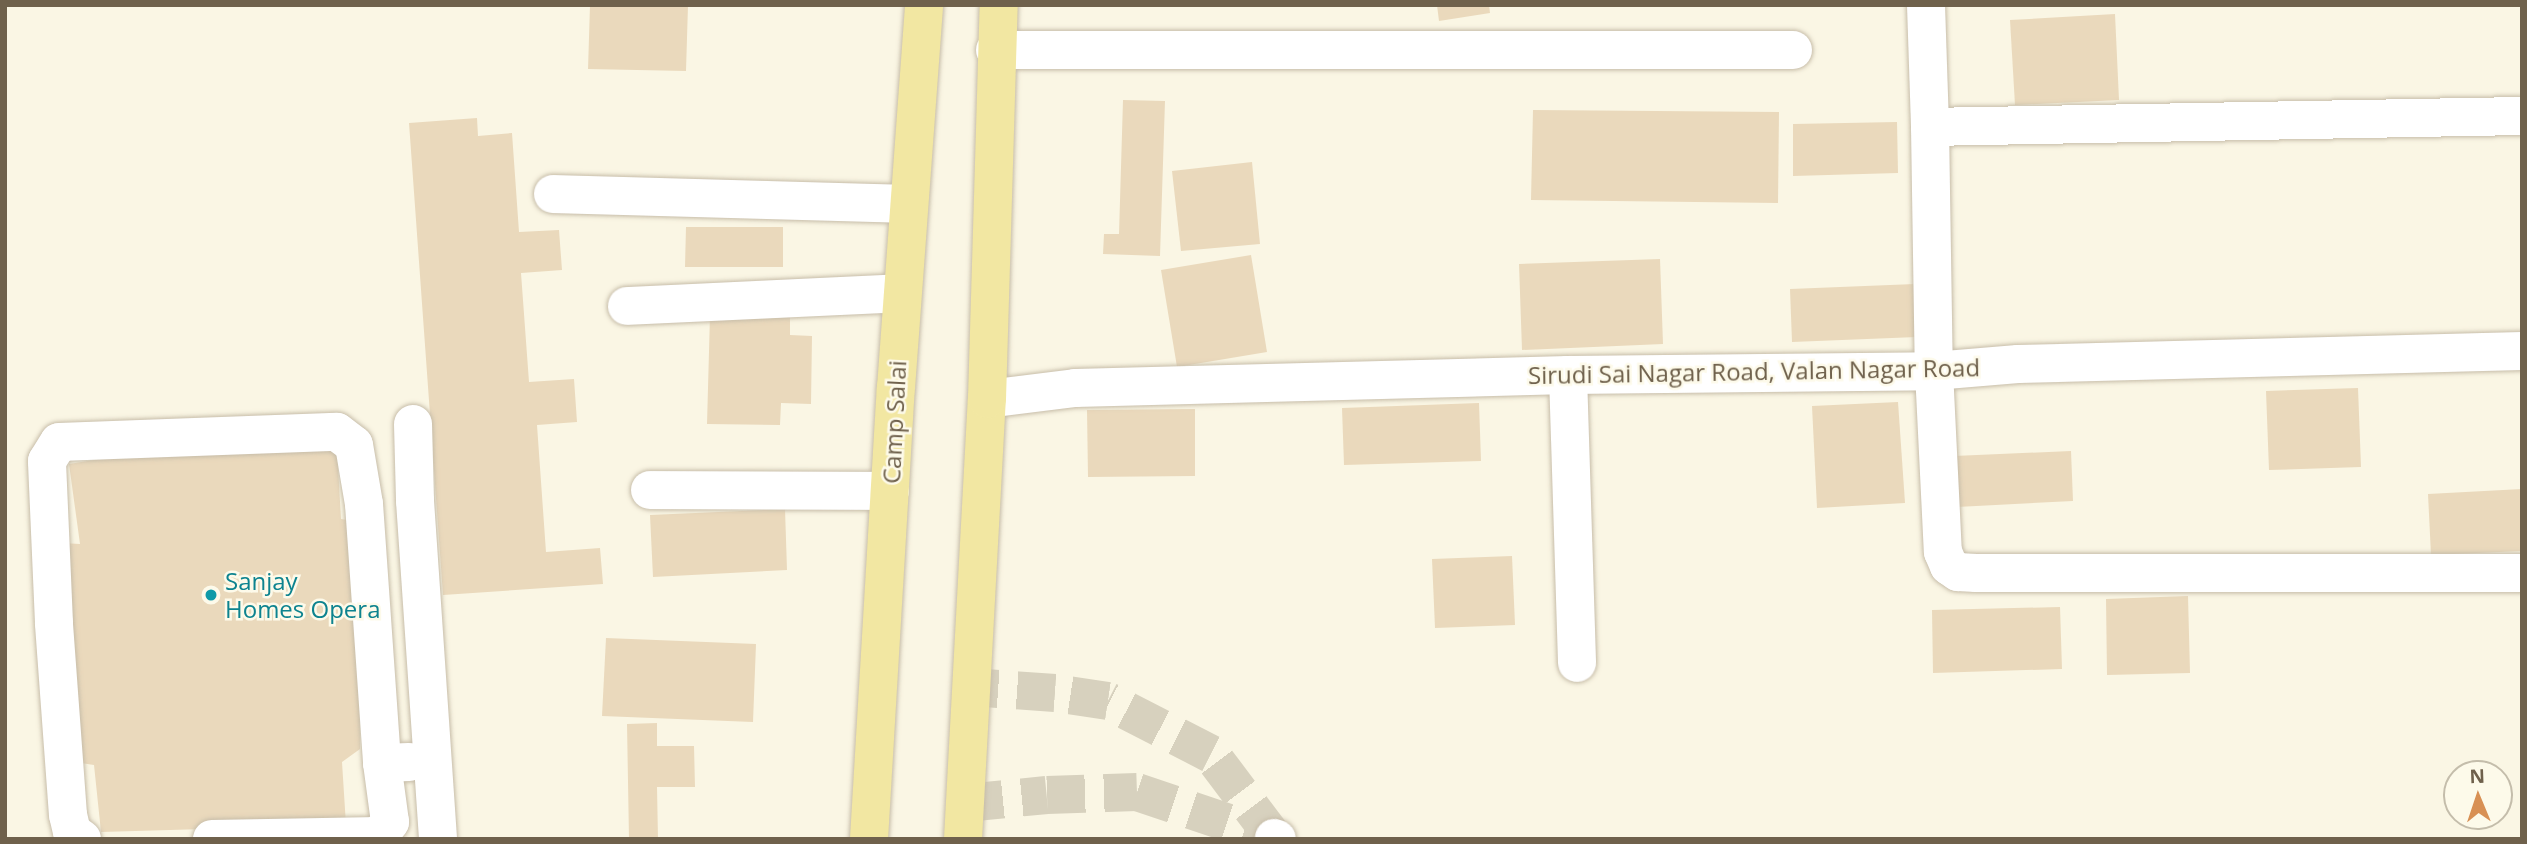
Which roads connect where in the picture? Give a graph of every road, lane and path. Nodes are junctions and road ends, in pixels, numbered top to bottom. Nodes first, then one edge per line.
1 (923, 5) edge
2 (999, 5) edge
3 (1926, 5) edge
4 (995, 50) junction
5 (1793, 50) dead end
6 (2522, 116) edge
7 (1930, 127) junction
8 (553, 194) dead end
9 (909, 204) junction
10 (902, 293) junction
11 (627, 306) dead end
12 (2522, 351) edge
13 (1934, 371) junction
14 (1568, 375) junction
15 (987, 399) junction
16 (412, 424) dead end
17 (650, 490) dead end
18 (890, 491) junction
19 (415, 501) junction
20 (364, 504) junction
21 (2522, 573) edge
22 (1577, 663) dead end
23 (433, 762) junction
24 (382, 763) junction
25 (82, 839) edge
26 (212, 839) edge
27 (438, 839) edge
28 (869, 839) edge
29 (962, 839) edge

1 - 9 main road, Camp Salai
2 - 4 main road
3 - 7 street
4 - 5 street
4 - 15 main road
6 - 7 street
7 - 13 street
8 - 9 street
9 - 10 main road, Camp Salai
10 - 11 street
10 - 18 main road, Camp Salai
12 - 13 street, Sirudi Sai Nagar Road, Valan Nagar Road
13 - 14 street, Sirudi Sai Nagar Road, Valan Nagar Road
13 - 21 street
14 - 15 street, Sirudi Sai Nagar Road, Valan Nagar Road
14 - 22 street
15 - 29 main road
16 - 19 street
17 - 18 street
18 - 28 main road, Camp Salai
19 - 20 street
19 - 23 street
20 - 24 street
20 - 25 street
23 - 24 street
23 - 27 street
24 - 26 street

